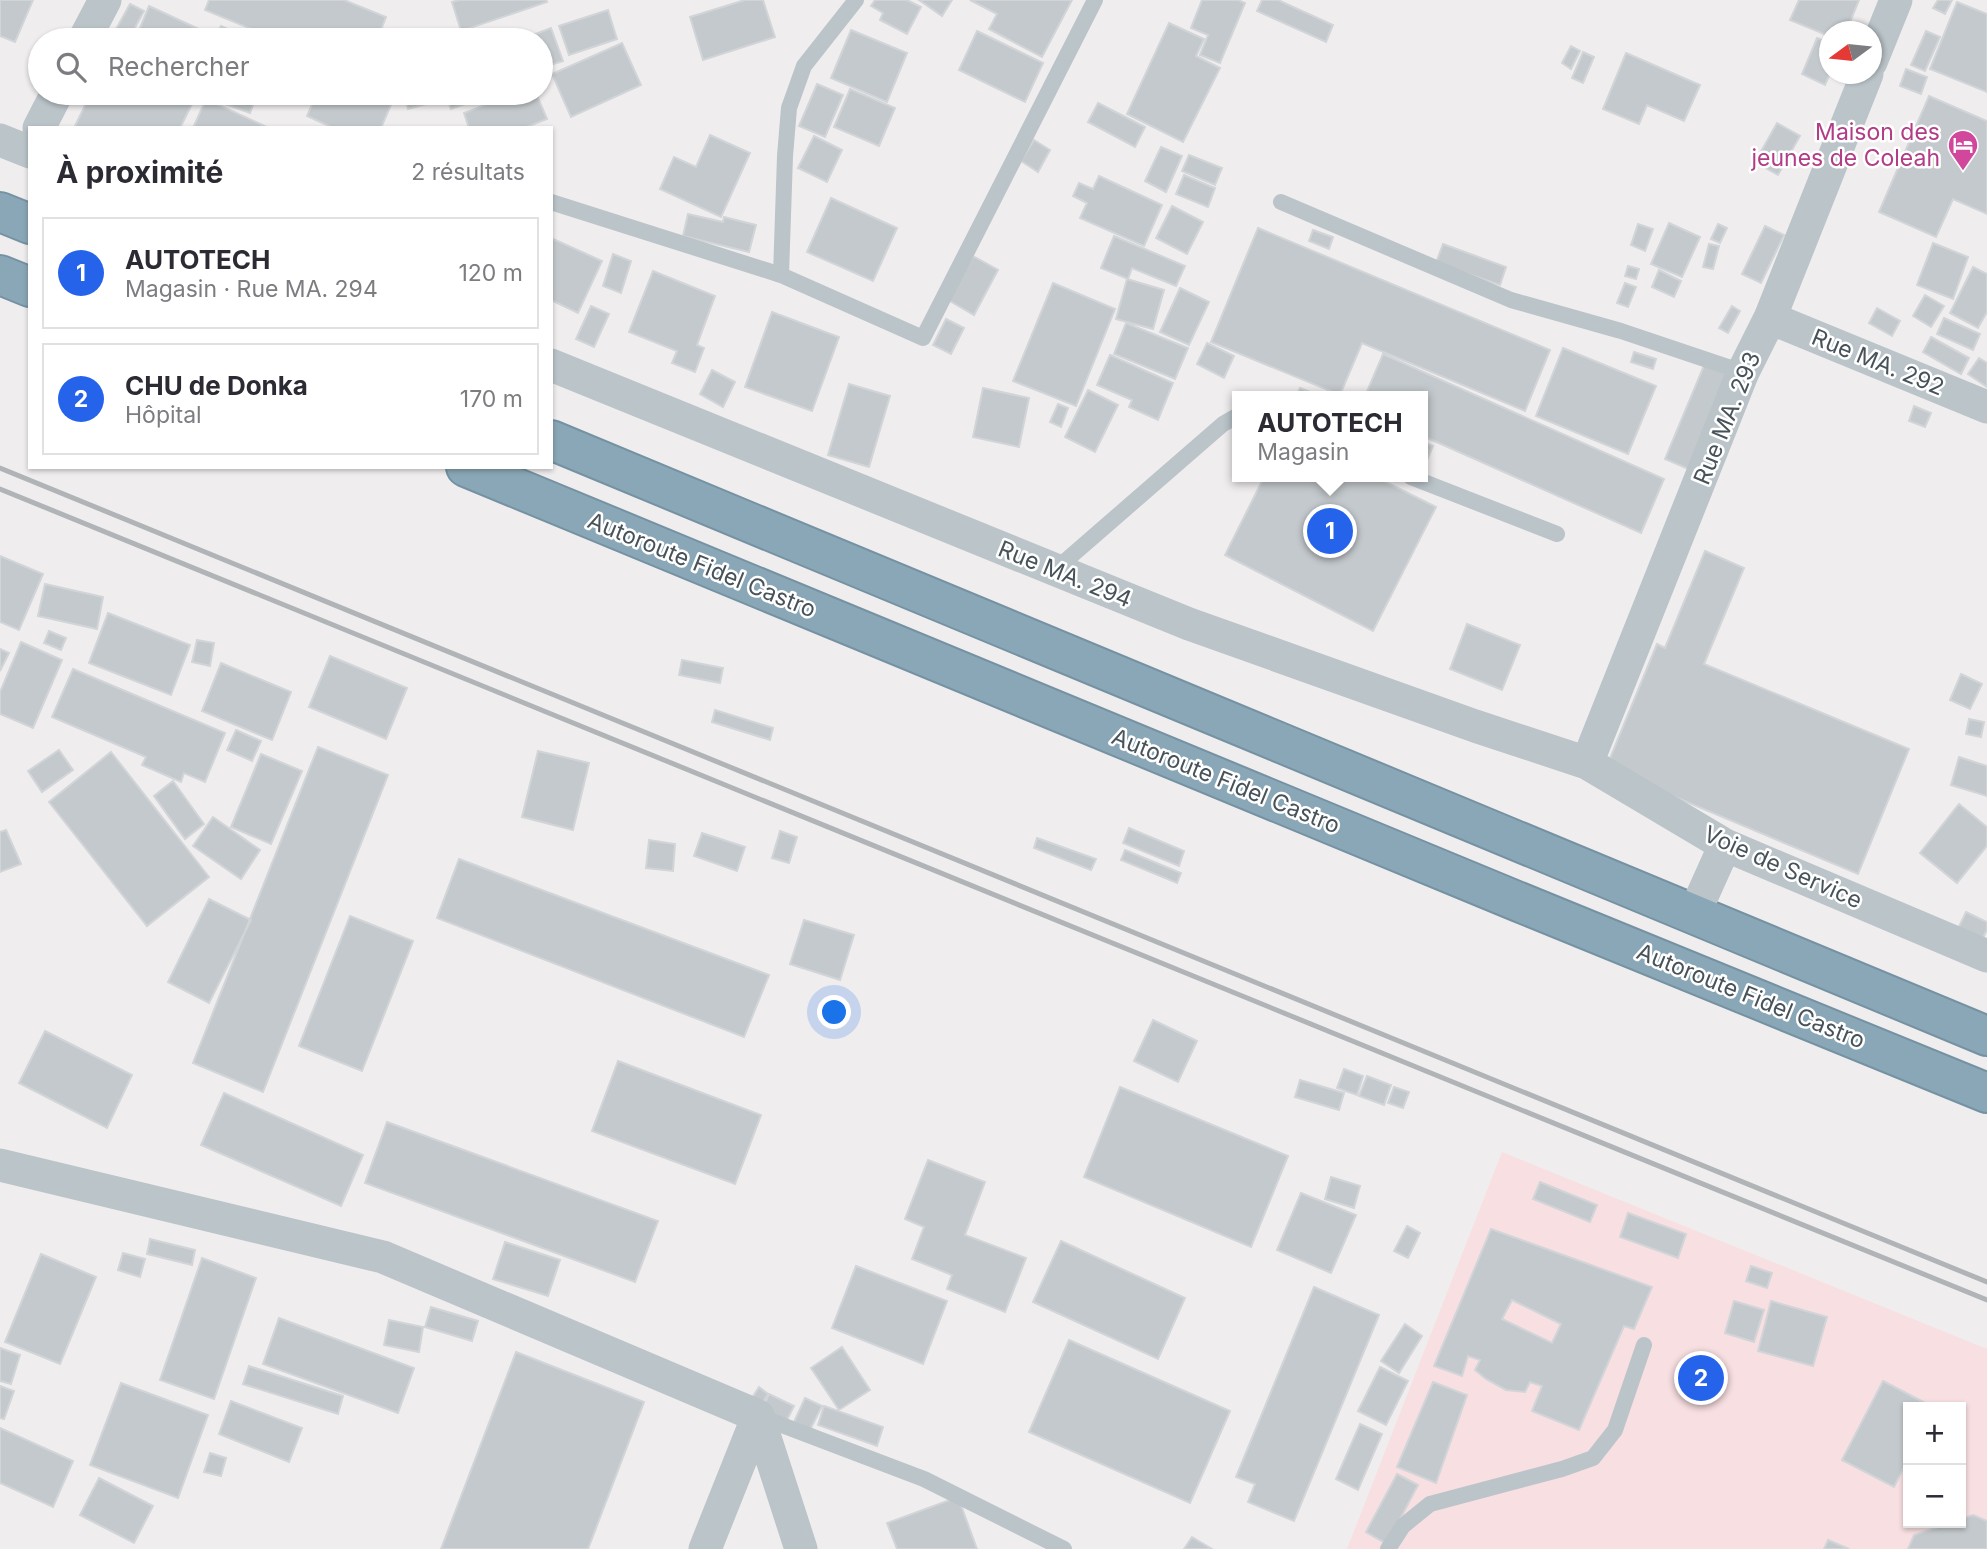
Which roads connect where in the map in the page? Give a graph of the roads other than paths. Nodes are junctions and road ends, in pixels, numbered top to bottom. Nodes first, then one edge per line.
1 (105, 0) edge
2 (856, 0) edge
3 (1095, 0) edge
4 (1896, 0) edge
5 (90, 28) edge
6 (1882, 35) edge
7 (1863, 84) edge
8 (49, 105) edge
9 (36, 126) edge
10 (1281, 202) dead end
11 (553, 203) edge
12 (0, 212) edge
13 (28, 223) edge
14 (0, 275) edge
15 (781, 275) junction
16 (28, 286) edge
17 (1770, 318) junction
18 (553, 366) edge
19 (1743, 372) junction
20 (1987, 407) edge
21 (1232, 419) edge
22 (553, 441) edge
23 (471, 469) edge
24 (1424, 482) edge
25 (1557, 534) dead end
26 (1055, 570) junction
27 (1587, 763) junction
28 (1725, 845) junction
29 (1694, 914) junction
30 (1987, 956) edge
31 (1987, 1036) edge
32 (1987, 1093) edge
33 (0, 1165) edge
34 (1644, 1345) dead end
35 (758, 1416) junction
36 (705, 1549) edge
37 (801, 1549) edge
38 (1064, 1549) edge
39 (1388, 1549) edge

1 - 5 street
2 - 15 lane
3 - 15 lane
4 - 6 street
7 - 17 street, Rue MA. 293
8 - 9 street
10 - 19 lane
11 - 15 lane
12 - 13 highway
14 - 16 highway
17 - 19 street, Rue MA. 293
17 - 20 street, Rue MA. 292
18 - 26 street, Rue MA. 294
19 - 27 street, Rue MA. 293
21 - 26 lane
22 - 29 highway
23 - 32 highway, Autoroute Fidel Castro
24 - 25 lane
26 - 27 street, Rue MA. 294
27 - 28 street, Voie de Service
28 - 29 street
28 - 30 street, Voie de Service
29 - 31 highway
33 - 35 street
34 - 39 lane
35 - 36 street
35 - 37 street
35 - 38 lane

